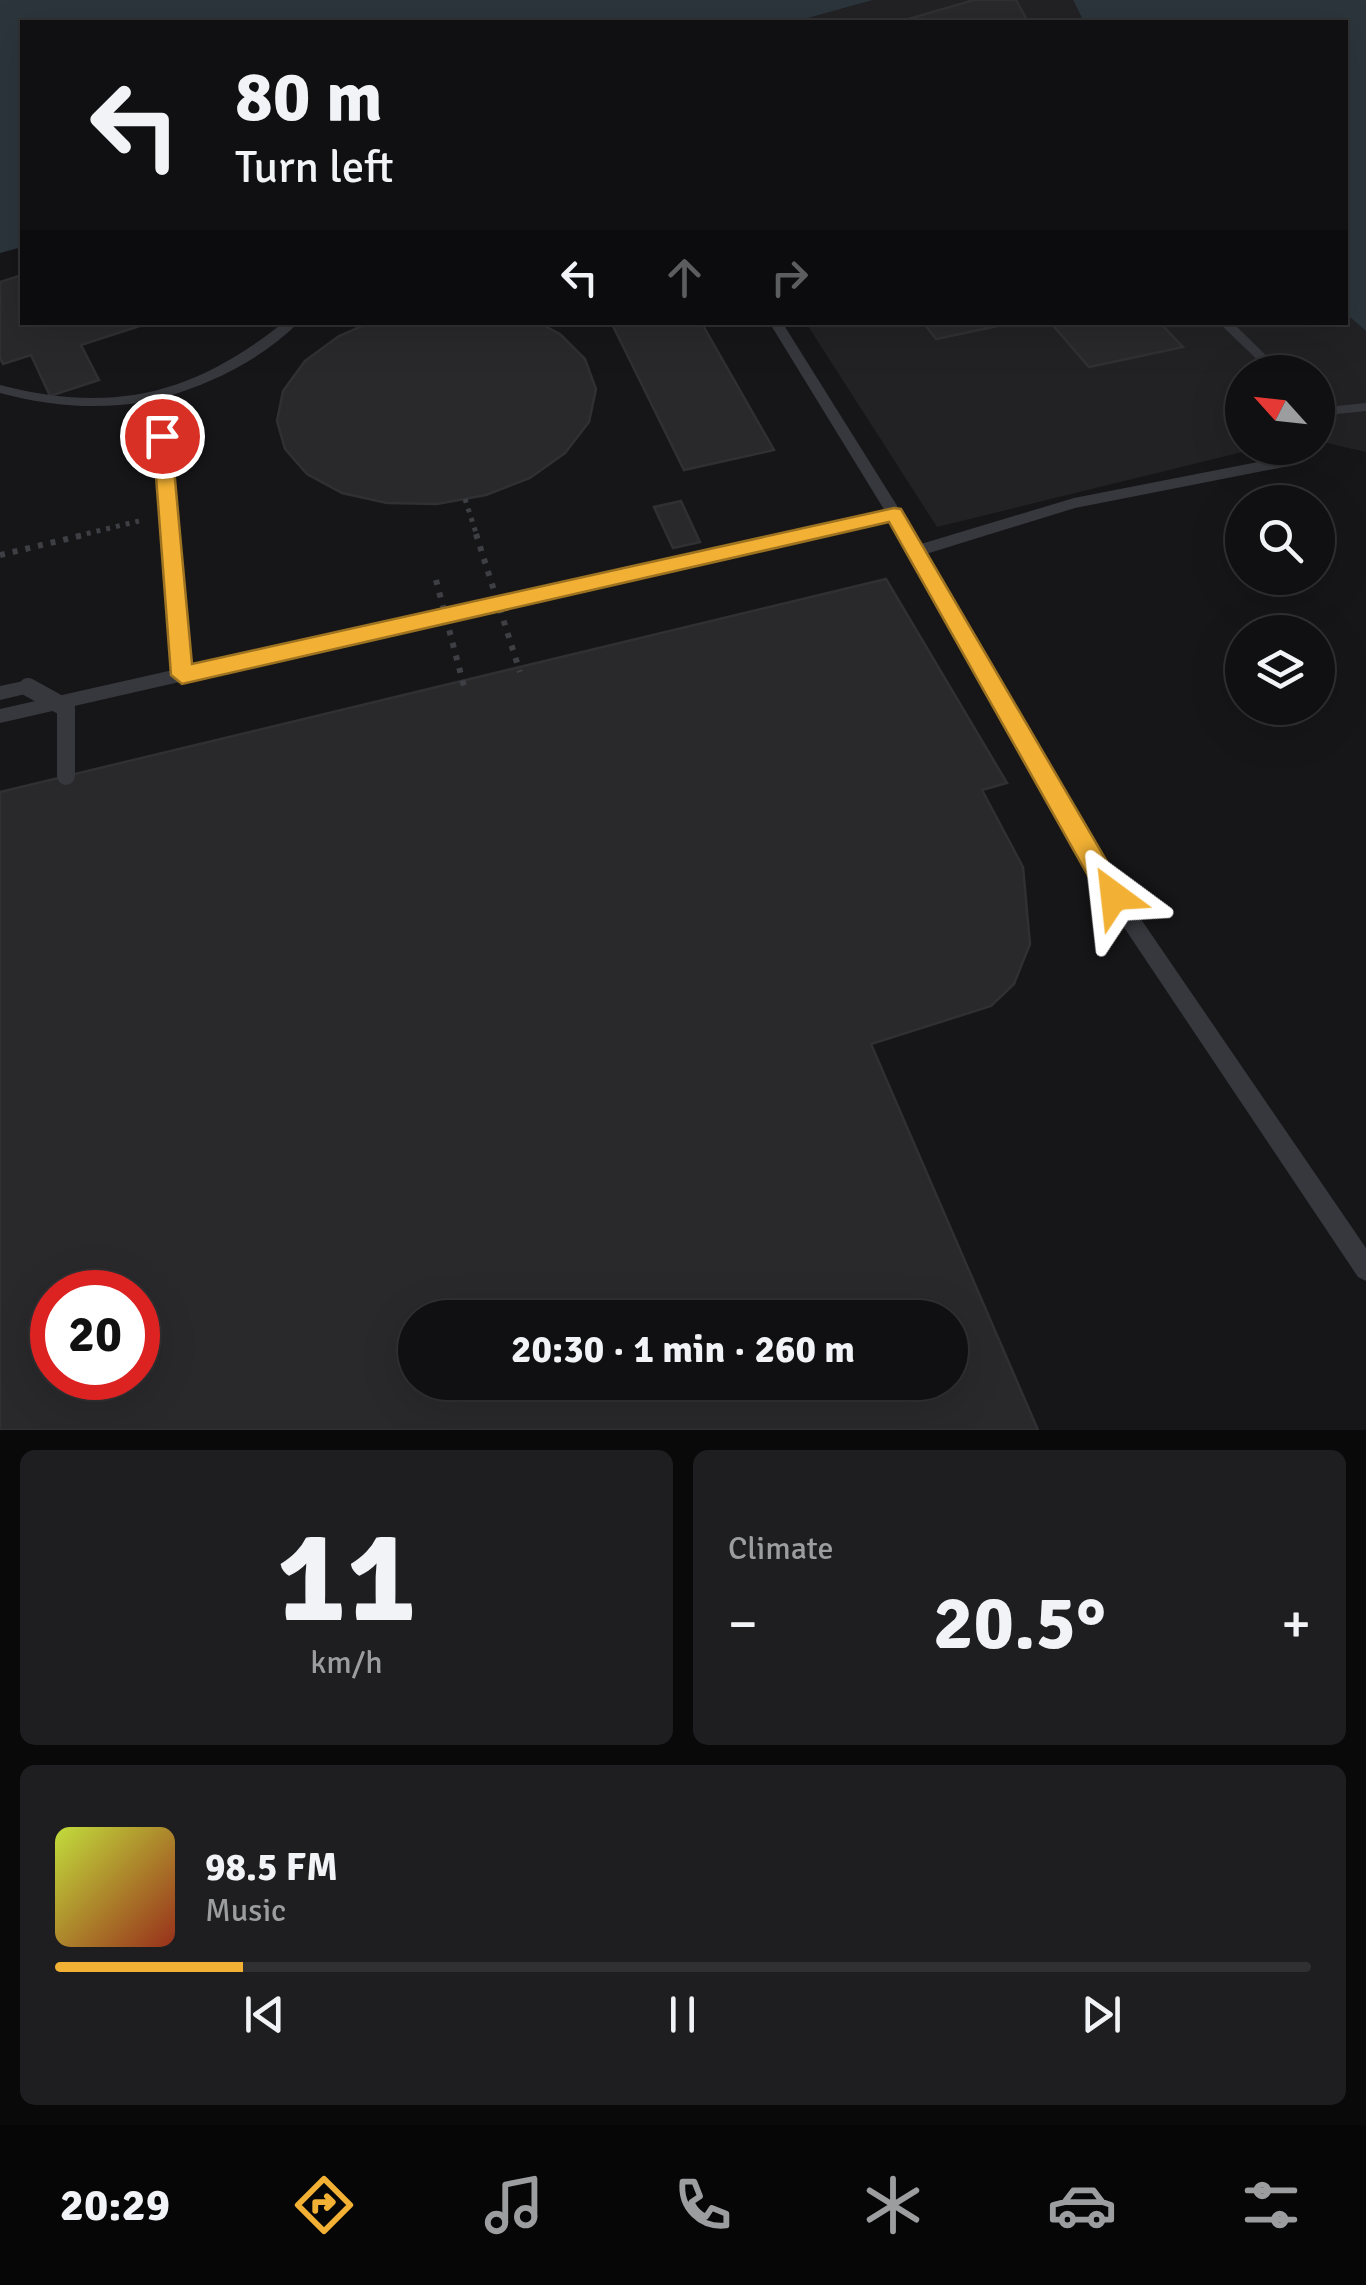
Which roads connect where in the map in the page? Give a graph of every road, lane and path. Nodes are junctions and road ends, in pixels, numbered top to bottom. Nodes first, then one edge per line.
1 (289, 325) edge
2 (777, 325) edge
3 (1227, 325) edge
4 (1259, 355) edge
5 (0, 389) edge
6 (159, 396) junction
7 (1366, 408) edge
8 (1335, 411) edge
9 (1269, 465) edge
10 (464, 499) dead end
11 (168, 513) junction
12 (894, 514) junction
13 (917, 551) junction
14 (0, 556) edge
15 (436, 580) dead end
16 (520, 672) dead end
17 (182, 675) junction
18 (465, 690) dead end
19 (0, 693) edge
20 (0, 716) edge
21 (66, 776) dead end
22 (1366, 1270) edge

1 - 6 lane
2 - 12 lane
3 - 4 lane
5 - 6 lane
6 - 11 lane
7 - 8 lane
9 - 13 lane
10 - 16 path, bridge
11 - 14 path
11 - 17 lane
12 - 13 lane
12 - 17 lane
13 - 22 lane
15 - 18 path, bridge
17 - 20 lane
19 - 21 lane, bridge

